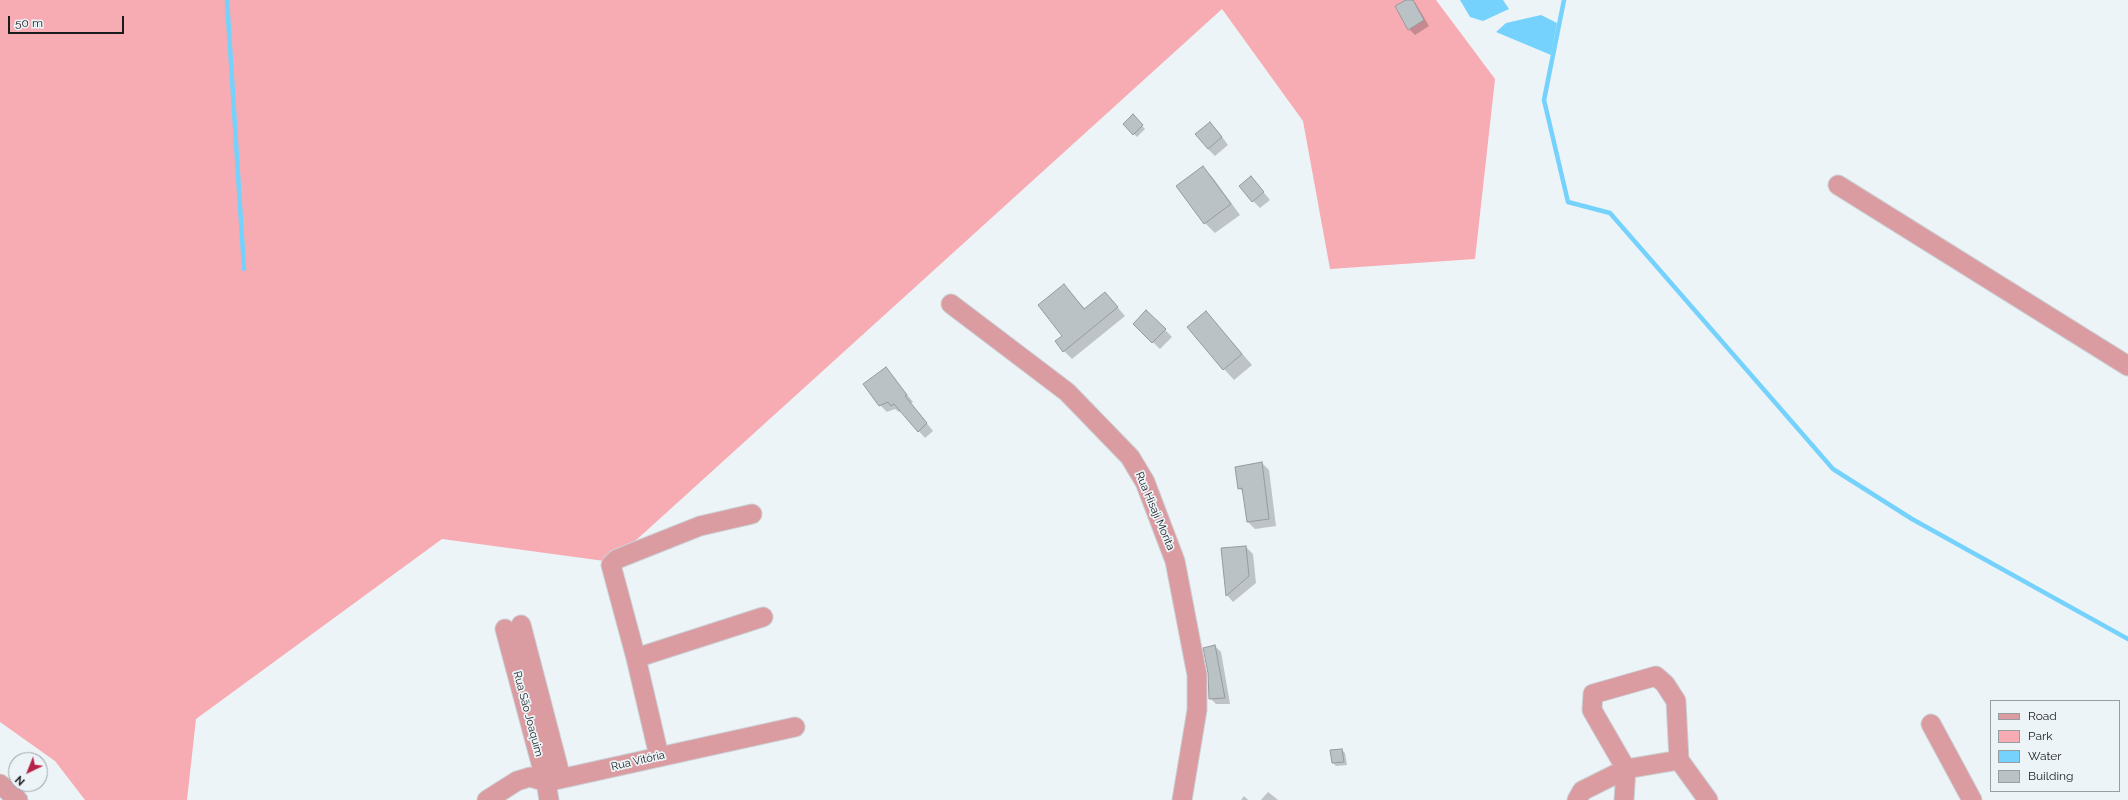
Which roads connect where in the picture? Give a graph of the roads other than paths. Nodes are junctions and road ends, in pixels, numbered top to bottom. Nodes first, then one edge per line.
1 (1838, 185) dead end
2 (951, 304) dead end
3 (2128, 366) edge
4 (752, 514) dead end
5 (763, 617) dead end
6 (513, 627) dead end
7 (636, 658) junction
8 (1931, 724) dead end
9 (795, 727) dead end
10 (659, 756) junction
11 (1679, 760) junction
12 (1626, 769) junction
13 (0, 784) edge
14 (552, 787) edge
15 (18, 800) edge
16 (487, 800) edge
17 (1182, 800) edge
18 (1576, 800) edge
19 (1624, 800) edge
20 (1708, 800) edge
21 (1972, 800) edge

1 - 3 street
2 - 17 street, Rua Hisaji Morita
4 - 7 street
5 - 7 street
6 - 14 street, Rua São Joaquim
7 - 10 street
8 - 21 street
9 - 10 street, Rua Vitória
10 - 14 street, Rua Vitória
11 - 12 street
11 - 12 street
11 - 20 street
12 - 18 street
12 - 19 street
13 - 15 street
14 - 16 street, Rua Vitória

